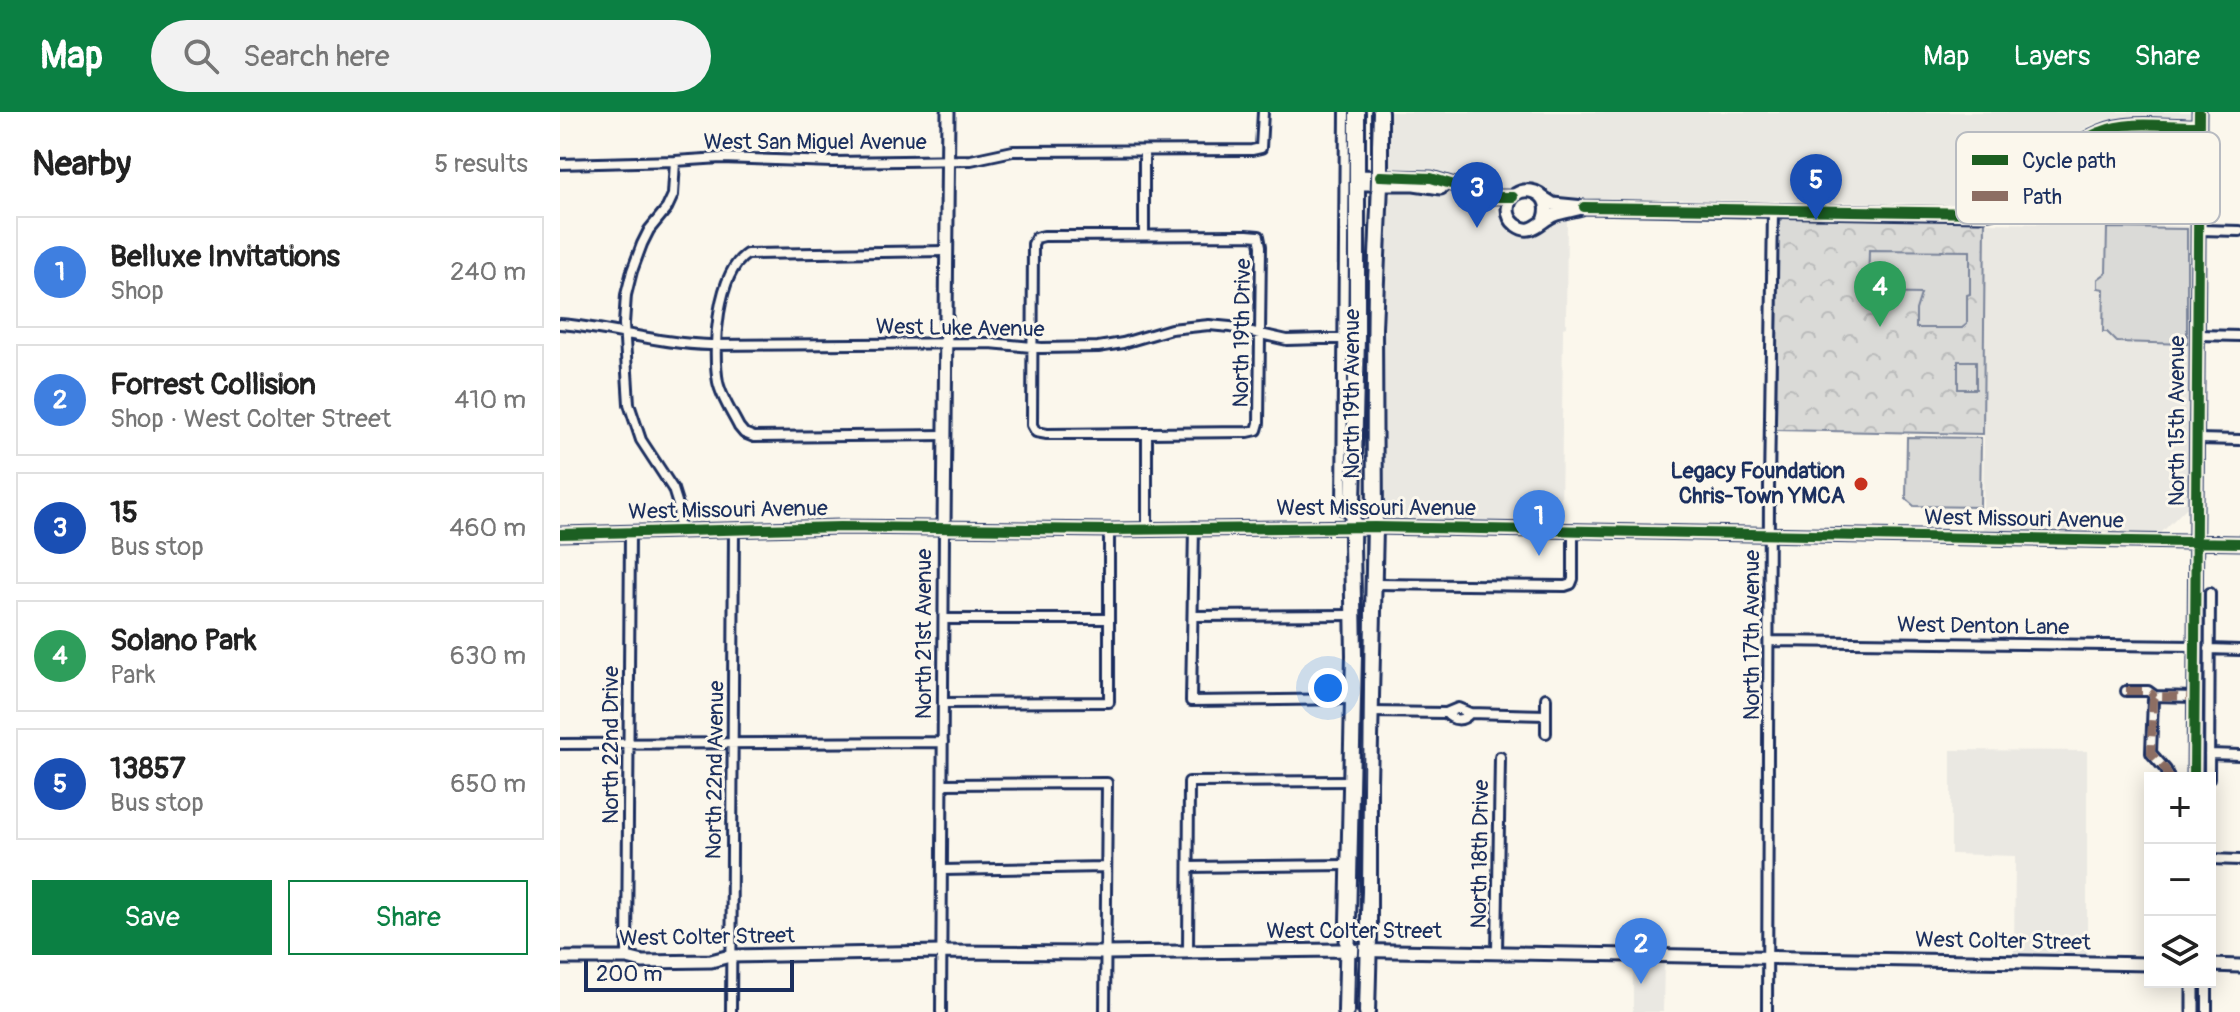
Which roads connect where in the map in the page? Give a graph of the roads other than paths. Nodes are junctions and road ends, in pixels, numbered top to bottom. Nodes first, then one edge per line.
1 (948, 112) edge
2 (1263, 112) edge
3 (1345, 112) edge
4 (1357, 112) edge
5 (1380, 112) edge
6 (2199, 112) edge
7 (2199, 126) junction
8 (2100, 132) edge
9 (2199, 132) edge
10 (1144, 151) junction
11 (948, 159) junction
12 (675, 161) junction
13 (560, 164) edge
14 (1356, 180) junction
15 (1380, 180) junction
16 (1513, 197) junction
17 (1542, 197) junction
18 (1584, 207) junction
19 (1773, 211) junction
20 (1508, 213) junction
21 (1956, 214) edge
22 (1545, 218) junction
23 (2199, 224) edge
24 (2199, 230) junction
25 (2240, 231) edge
26 (1144, 235) junction
27 (946, 251) junction
28 (560, 324) edge
29 (625, 334) junction
30 (1261, 334) junction
31 (2198, 335) junction
32 (2240, 336) edge
33 (1350, 339) junction
34 (946, 344) junction
35 (717, 345) junction
36 (1032, 347) junction
37 (1147, 433) junction
38 (946, 435) junction
39 (2197, 439) junction
40 (2240, 440) edge
41 (1342, 509) dead end
42 (1194, 527) junction
43 (1352, 527) junction
44 (1375, 527) junction
45 (734, 529) junction
46 (944, 529) junction
47 (1147, 529) junction
48 (679, 530) junction
49 (1109, 530) junction
50 (1573, 530) junction
51 (630, 532) junction
52 (560, 534) edge
53 (1770, 535) junction
54 (2196, 542) junction
55 (2240, 543) edge
56 (1374, 584) junction
57 (2210, 593) dead end
58 (1354, 615) junction
59 (1193, 616) junction
60 (944, 619) junction
61 (1108, 619) junction
62 (1770, 641) junction
63 (2195, 646) junction
64 (2209, 649) junction
65 (2240, 650) edge
66 (2126, 691) dead end
67 (2155, 696) junction
68 (2195, 697) junction
69 (1546, 698) dead end
70 (1353, 699) junction
71 (944, 703) junction
72 (1370, 712) junction
73 (1546, 715) junction
74 (1546, 733) dead end
75 (943, 742) junction
76 (560, 744) edge
77 (629, 744) junction
78 (734, 745) junction
79 (2209, 754) junction
80 (2240, 755) edge
81 (1500, 757) dead end
82 (2167, 772) edge
83 (2194, 772) edge
84 (2209, 772) edge
85 (1352, 781) junction
86 (944, 784) junction
87 (2216, 859) edge
88 (2240, 860) edge
89 (1348, 865) junction
90 (1105, 867) junction
91 (1189, 867) junction
92 (943, 870) junction
93 (1346, 950) junction
94 (1369, 951) junction
95 (942, 952) junction
96 (1188, 952) junction
97 (1497, 952) junction
98 (1104, 953) junction
99 (730, 956) junction
100 (1768, 957) junction
101 (560, 958) edge
102 (627, 958) junction
103 (2144, 964) edge
104 (2216, 965) edge
105 (2240, 966) edge
106 (2193, 988) edge
107 (2207, 988) edge
108 (731, 1012) edge
109 (941, 1012) edge
110 (1105, 1012) edge
111 (1346, 1012) edge
112 (1367, 1012) edge
113 (1767, 1012) edge
114 (2193, 1012) edge
115 (2207, 1012) edge

1 - 11 street, North 21st Avenue
2 - 10 street, West San Miguel Avenue
3 - 33 street, North 19th Avenue
4 - 14 main road, North 19th Avenue
5 - 15 main road, North 19th Avenue
6 - 7 street, North 15th Avenue
7 - 8 street
7 - 9 street, North 15th Avenue
10 - 11 street, West San Miguel Avenue
10 - 26 street
11 - 12 street, West San Miguel Avenue
11 - 27 street, North 21st Avenue
12 - 13 street, West San Miguel Avenue
12 - 29 street
14 - 15 street
14 - 33 main road, North 19th Avenue
15 - 16 street
15 - 20 street
15 - 44 main road, North 19th Avenue
16 - 17 street
16 - 20 street
17 - 18 street
17 - 22 street
18 - 19 street
18 - 22 street
19 - 21 street
19 - 53 street, North 17th Avenue
20 - 22 street
23 - 24 street, North 15th Avenue
24 - 25 street
24 - 31 street, North 15th Avenue
26 - 30 street, North 19th Drive
26 - 36 street
27 - 34 street, North 21st Avenue
27 - 35 street
28 - 29 street, West Luke Avenue
29 - 35 street, West Luke Avenue
29 - 48 street
30 - 33 street, West Luke Avenue
30 - 36 street, West Luke Avenue
30 - 37 street, North 19th Drive
31 - 32 street
31 - 39 street, North 15th Avenue
33 - 41 street, North 19th Avenue
33 - 43 main road, North 19th Avenue
34 - 35 street, West Luke Avenue
34 - 36 street, West Luke Avenue
34 - 38 street, North 21st Avenue
35 - 38 street
36 - 37 street
37 - 47 street
38 - 46 street, North 21st Avenue
39 - 40 street
39 - 54 street, North 15th Avenue
42 - 43 street, West Missouri Avenue
42 - 47 street, West Missouri Avenue
42 - 59 street
43 - 44 street, West Missouri Avenue
43 - 58 main road, North 19th Avenue
44 - 50 street, West Missouri Avenue
44 - 56 main road, North 19th Avenue
45 - 46 street, West Missouri Avenue
45 - 48 street, West Missouri Avenue
45 - 78 street, North 22nd Avenue
46 - 49 street, West Missouri Avenue
46 - 60 street, North 21st Avenue
47 - 49 street, West Missouri Avenue
48 - 51 street, West Missouri Avenue
49 - 61 street
50 - 53 street, West Missouri Avenue
50 - 56 street
51 - 52 street, West Missouri Avenue
51 - 77 street, North 22nd Drive
53 - 54 street, West Missouri Avenue
53 - 62 street, North 17th Avenue
54 - 55 street, West Missouri Avenue
54 - 63 street, North 15th Avenue
56 - 72 main road, North 19th Avenue
57 - 64 street
58 - 59 street
58 - 70 main road, North 19th Avenue
59 - 70 street
60 - 61 street
60 - 71 street, North 21st Avenue
61 - 71 street
62 - 63 street, West Denton Lane
62 - 100 street, North 17th Avenue
63 - 68 street, North 15th Avenue
64 - 65 street
64 - 79 street
66 - 67 street
67 - 68 street
67 - 82 street
68 - 83 street, North 15th Avenue
69 - 73 street
70 - 85 main road, North 19th Avenue
71 - 75 street, North 21st Avenue
72 - 73 street
72 - 94 main road, North 19th Avenue
73 - 74 street
75 - 78 street
75 - 86 street, North 21st Avenue
76 - 77 street
77 - 78 street
77 - 102 street, North 22nd Drive
78 - 99 street, North 22nd Avenue
79 - 80 street
79 - 84 street
81 - 97 street, North 18th Drive
85 - 89 main road, North 19th Avenue
85 - 91 street
86 - 90 street
86 - 92 street, North 21st Avenue
87 - 88 street
89 - 91 street
89 - 93 main road, North 19th Avenue
90 - 92 street
90 - 98 street
91 - 96 street
92 - 95 street, North 21st Avenue
93 - 94 street, West Colter Street
93 - 96 street, West Colter Street
93 - 111 main road, North 19th Avenue
94 - 97 street, West Colter Street
94 - 112 main road, North 19th Avenue
95 - 98 street, West Colter Street
95 - 99 street, West Colter Street
95 - 109 street, North 21st Avenue
96 - 98 street, West Colter Street
97 - 100 street, West Colter Street
98 - 110 street
99 - 102 street, West Colter Street
99 - 108 street, North 22nd Avenue
100 - 103 street, West Colter Street
100 - 113 street, North 17th Avenue
101 - 102 street, West Colter Street
104 - 105 street
106 - 114 street
107 - 115 street

